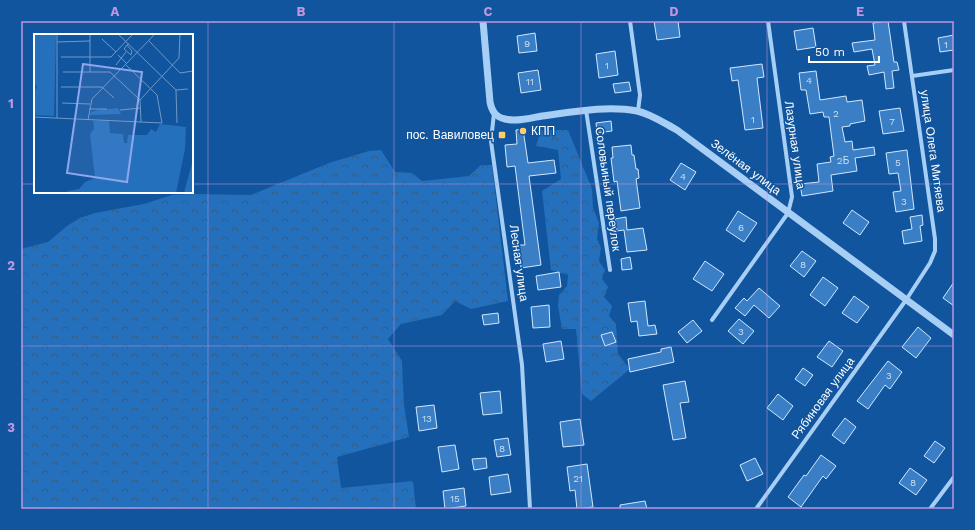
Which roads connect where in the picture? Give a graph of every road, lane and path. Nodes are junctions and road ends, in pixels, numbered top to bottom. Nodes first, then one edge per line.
1 (483, 21) edge
2 (630, 21) edge
3 (768, 21) edge
4 (904, 21) edge
5 (954, 70) edge
6 (912, 76) junction
7 (586, 110) junction
8 (638, 111) junction
9 (494, 113) junction
10 (788, 213) junction
11 (610, 270) dead end
12 (906, 300) junction
13 (712, 320) dead end
14 (954, 335) edge
15 (954, 477) edge
16 (530, 509) edge
17 (756, 509) edge
18 (930, 509) edge

1 - 9 street, Лесная улица
2 - 8 street
3 - 10 street, Лазурная улица
4 - 6 street, улица Олега Митяева
5 - 6 street
6 - 12 street, улица Олега Митяева
7 - 8 street, Зелёная улица
7 - 9 street, Зелёная улица
7 - 11 street, Соловьиный переулок
8 - 10 street, Зелёная улица
9 - 16 street, Лесная улица
10 - 12 street, Зелёная улица
10 - 13 street, Лазурная улица
12 - 14 street, Зелёная улица
12 - 17 street, Рябиновая улица
15 - 18 street

